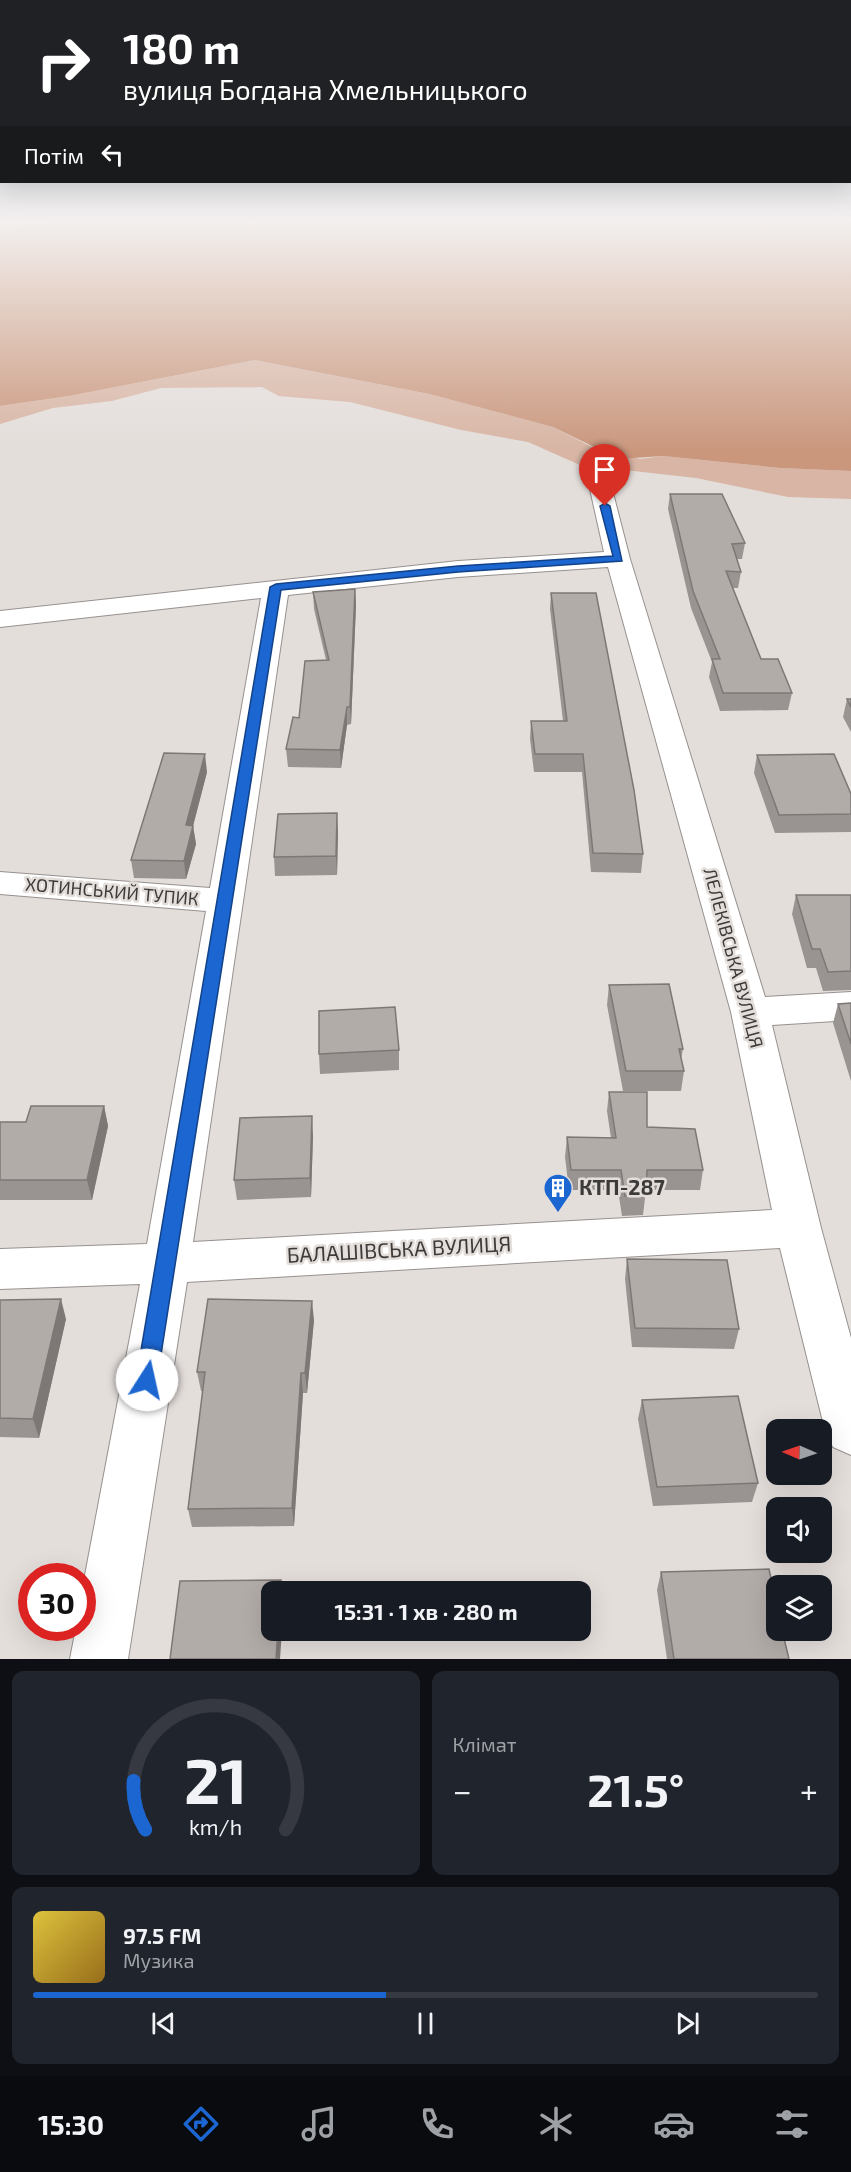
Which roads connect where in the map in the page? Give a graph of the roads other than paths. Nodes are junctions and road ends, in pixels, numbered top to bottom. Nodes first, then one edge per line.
1 (601, 489) dead end
2 (618, 559) junction
3 (276, 587) junction
4 (0, 619) edge
5 (0, 883) edge
6 (225, 901) junction
7 (851, 1006) edge
8 (750, 1012) junction
9 (798, 1228) junction
10 (167, 1263) junction
11 (0, 1269) edge
12 (851, 1430) edge
13 (99, 1659) edge

1 - 2 street, ЛЕЛЕКІВСЬКА ВУЛИЦЯ
2 - 3 street
2 - 8 street, ЛЕЛЕКІВСЬКА ВУЛИЦЯ
3 - 4 street
3 - 6 street
5 - 6 street, ХОТИНСЬКИЙ ТУПИК
6 - 10 street
7 - 8 street
8 - 9 street, ЛЕЛЕКІВСЬКА ВУЛИЦЯ
9 - 10 street, БАЛАШІВСЬКА ВУЛИЦЯ
9 - 12 street, ЛЕЛЕКІВСЬКА ВУЛИЦЯ
10 - 11 street, БАЛАШІВСЬКА ВУЛИЦЯ
10 - 13 street

